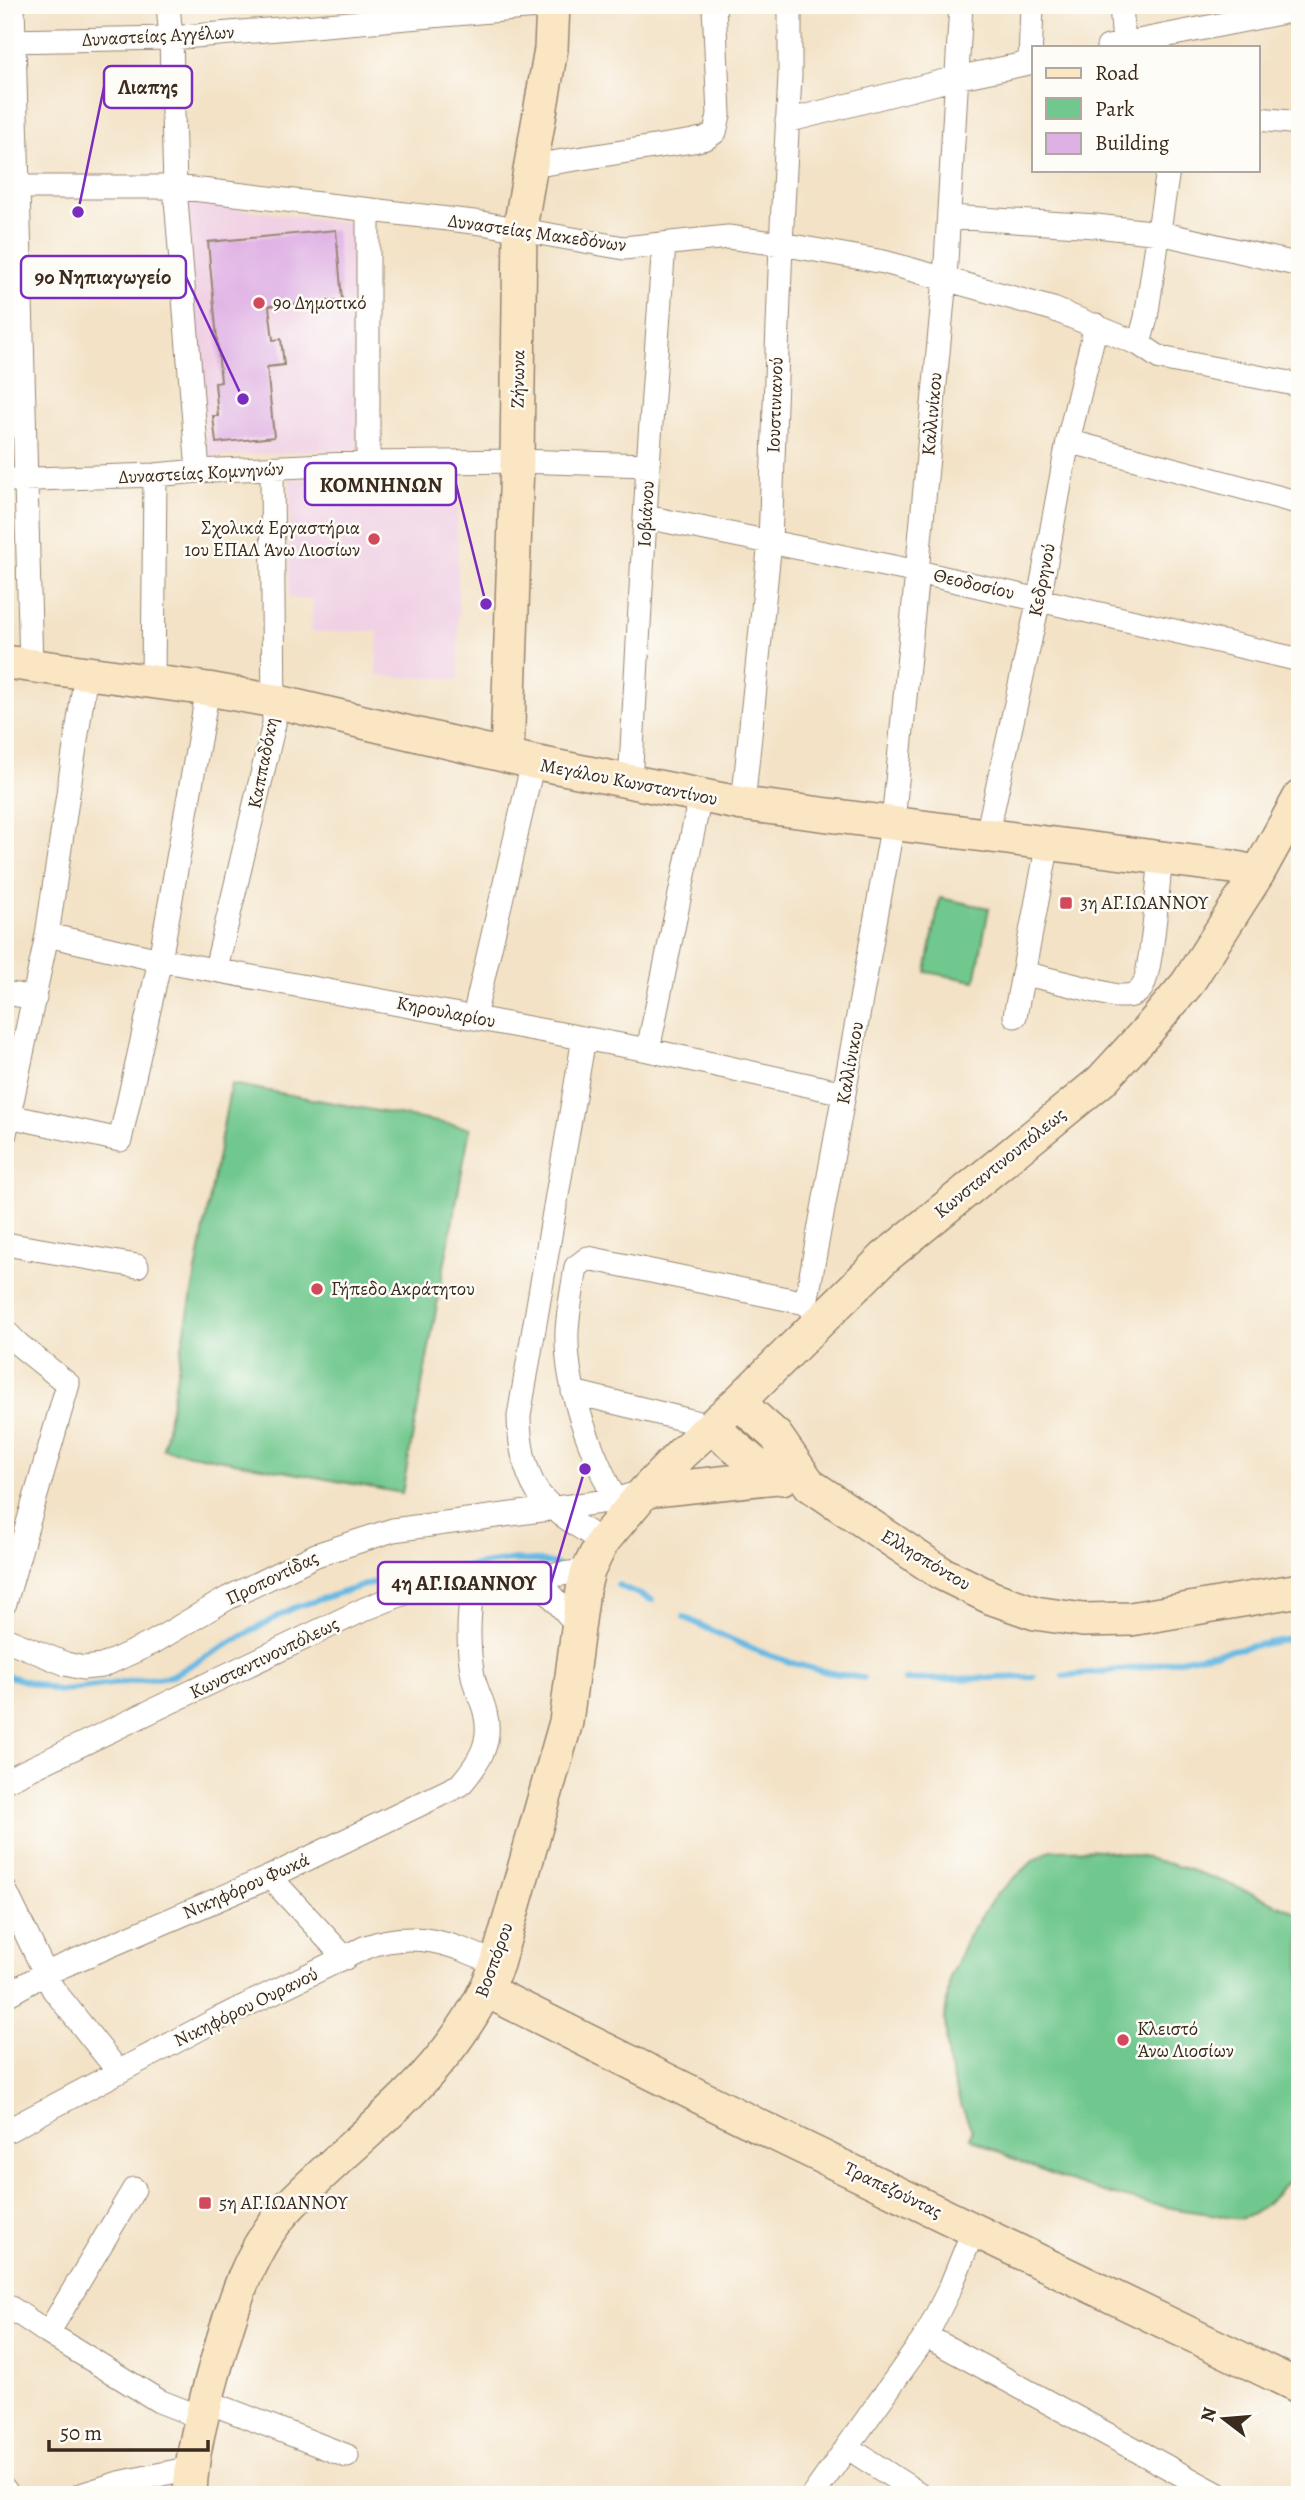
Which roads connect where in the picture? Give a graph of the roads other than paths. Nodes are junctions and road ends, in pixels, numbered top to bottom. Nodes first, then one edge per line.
1 (13, 5) edge
2 (168, 5) edge
3 (714, 5) edge
4 (790, 5) edge
5 (961, 5) edge
6 (1032, 5) edge
7 (1121, 5) edge
8 (556, 6) edge
9 (1300, 9) edge
10 (1268, 10) edge
11 (171, 38) junction
12 (1183, 39) edge
13 (9, 41) edge
14 (1116, 46) edge
15 (1032, 62) edge
16 (956, 78) junction
17 (1260, 119) edge
18 (787, 121) junction
19 (1300, 123) edge
20 (531, 166) junction
21 (1168, 172) edge
22 (175, 187) junction
23 (11, 188) edge
24 (368, 211) junction
25 (949, 217) junction
26 (520, 228) junction
27 (1160, 233) junction
28 (664, 244) junction
29 (780, 244) junction
30 (1300, 265) edge
31 (945, 279) junction
32 (1096, 325) junction
33 (13, 334) edge
34 (1139, 344) junction
35 (1300, 385) edge
36 (1068, 441) junction
37 (517, 461) junction
38 (368, 463) junction
39 (648, 465) junction
40 (272, 469) junction
41 (198, 471) junction
42 (155, 475) junction
43 (16, 481) edge
44 (1300, 503) edge
45 (646, 517) junction
46 (770, 541) junction
47 (918, 572) junction
48 (1039, 599) junction
49 (1300, 660) edge
50 (18, 664) edge
51 (86, 673) junction
52 (153, 681) junction
53 (208, 689) junction
54 (274, 701) junction
55 (520, 759) junction
56 (630, 783) junction
57 (700, 797) junction
58 (1300, 797) edge
59 (743, 804) junction
60 (893, 823) junction
61 (988, 835) junction
62 (1048, 843) junction
63 (1161, 858) junction
64 (1258, 873) junction
65 (47, 935) junction
66 (160, 960) junction
67 (216, 970) junction
68 (1023, 973) junction
69 (5, 993) edge
70 (35, 998) junction
71 (1015, 1016) dead end
72 (474, 1017) junction
73 (584, 1038) junction
74 (648, 1050) junction
75 (844, 1094) junction
76 (7, 1125) edge
77 (5, 1244) edge
78 (137, 1266) dead end
79 (814, 1311) junction
80 (5, 1331) edge
81 (573, 1392) junction
82 (738, 1402) junction
83 (711, 1426) junction
84 (777, 1477) junction
85 (810, 1485) junction
86 (630, 1495) junction
87 (555, 1508) junction
88 (595, 1557) junction
89 (534, 1576) junction
90 (473, 1585) junction
91 (1300, 1590) edge
92 (5, 1603) edge
93 (578, 1626) junction
94 (5, 1639) edge
95 (5, 1780) edge
96 (270, 1877) junction
97 (5, 1890) edge
98 (345, 1958) junction
99 (44, 1974) junction
100 (492, 1978) junction
101 (5, 1996) edge
102 (118, 2071) junction
103 (5, 2132) edge
104 (134, 2189) dead end
105 (974, 2229) junction
106 (5, 2304) edge
107 (48, 2333) junction
108 (926, 2336) junction
109 (1300, 2388) edge
110 (204, 2409) junction
111 (847, 2447) junction
112 (347, 2456) dead end
113 (190, 2481) edge
114 (5, 2490) edge
115 (8, 2495) edge
116 (81, 2495) edge
117 (813, 2495) edge
118 (921, 2495) edge
119 (1219, 2495) edge

1 - 13 street
2 - 11 street
3 - 20 street
4 - 18 street, Ιουστινιανού
5 - 16 street, Καλλινίκου
6 - 15 street
7 - 14 street
8 - 11 street, Δυναστείας Αγγέλων
8 - 20 street, Ζήνωνα
9 - 10 street
10 - 12 street
11 - 13 street, Δυναστείας Αγγέλων
11 - 22 street
12 - 14 street
13 - 23 street
15 - 16 street
16 - 18 street
16 - 25 street, Καλλινίκου
17 - 19 street
18 - 29 street, Ιουστινιανού
20 - 26 street, Ζήνωνα
21 - 27 street
22 - 23 street, Δυναστείας Μακεδόνων
22 - 24 street, Δυναστείας Μακεδόνων
22 - 41 street
23 - 33 street
24 - 26 street, Δυναστείας Μακεδόνων
24 - 38 street
25 - 27 street
25 - 31 street, Καλλινίκου
26 - 28 street, Δυναστείας Μακεδόνων
26 - 37 street, Ζήνωνα
27 - 30 street
27 - 34 street
28 - 29 street, Δυναστείας Μακεδόνων
28 - 39 street, Ιοβιάνου
29 - 31 street, Δυναστείας Μακεδόνων
29 - 46 street, Ιουστινιανού
31 - 32 street, Δυναστείας Μακεδόνων
31 - 47 street, Καλλινίκου
32 - 34 street, Δυναστείας Μακεδόνων
32 - 36 street, Κεδρηνού
33 - 43 street
34 - 35 street, Δυναστείας Μακεδόνων
36 - 44 street
36 - 48 street, Κεδρηνού
37 - 38 street, Δυναστείας Κομνηνών
37 - 39 street, Δυναστείας Κομνηνών
37 - 55 street, Ζήνωνα
38 - 40 street, Δυναστείας Κομνηνών
39 - 45 street, Ιοβιάνου
40 - 41 street, Δυναστείας Κομνηνών
40 - 54 street, Καππαδόκη
41 - 42 street, Δυναστείας Κομνηνών
42 - 43 street, Δυναστείας Κομνηνών
42 - 52 street
43 - 50 street
45 - 46 street, Θεοδοσίου
45 - 56 street, Ιοβιάνου
46 - 47 street, Θεοδοσίου
46 - 59 street, Ιουστινιανού
47 - 48 street, Θεοδοσίου
47 - 60 street, Καλλινίκου
48 - 49 street, Θεοδοσίου
48 - 61 street, Κεδρηνού
50 - 51 street, Μεγάλου Κωνσταντίνου
51 - 52 street, Μεγάλου Κωνσταντίνου
51 - 65 street
52 - 53 street, Μεγάλου Κωνσταντίνου
53 - 54 street, Μεγάλου Κωνσταντίνου
53 - 66 street
54 - 55 street, Μεγάλου Κωνσταντίνου
54 - 67 street, Καππαδόκη
55 - 56 street, Μεγάλου Κωνσταντίνου
55 - 72 street
56 - 57 street, Μεγάλου Κωνσταντίνου
57 - 59 street, Μεγάλου Κωνσταντίνου
57 - 74 street
58 - 64 street, Κωνσταντινουπόλεως
59 - 60 street, Μεγάλου Κωνσταντίνου
60 - 61 street, Μεγάλου Κωνσταντίνου
60 - 75 street, Καλλίνικου
61 - 62 street, Μεγάλου Κωνσταντίνου
62 - 63 street, Μεγάλου Κωνσταντίνου
62 - 68 street
63 - 64 street, Μεγάλου Κωνσταντίνου
63 - 68 street
64 - 79 street, Κωνσταντινουπόλεως
65 - 66 street, Κηρουλαρίου
65 - 70 street
66 - 67 street, Κηρουλαρίου
66 - 76 street
67 - 72 street, Κηρουλαρίου
68 - 71 street
69 - 70 street
70 - 76 street
72 - 73 street, Κηρουλαρίου
73 - 74 street, Κηρουλαρίου
73 - 87 street
74 - 75 street, Κηρουλαρίου
75 - 79 street, Καλλίνικου
77 - 78 street
79 - 81 street
79 - 82 street, Κωνσταντινουπόλεως
80 - 92 street
81 - 83 street
81 - 86 street
82 - 83 street, Κωνσταντινουπόλεως
82 - 85 street, Ελλησπόντου
83 - 84 street, Ελλησπόντου
83 - 86 street, Βοσπόρου
84 - 85 street, Ελλησπόντου
84 - 86 street
85 - 91 street, Ελλησπόντου
86 - 87 street, Προποντίδας
86 - 88 street, Βοσπόρου
87 - 88 street
87 - 94 street, Προποντίδας
88 - 89 street, Κωνσταντινουπόλεως
88 - 93 street, Βοσπόρου
89 - 90 street, Κωνσταντινουπόλεως
89 - 93 street
90 - 95 street, Κωνσταντινουπόλεως
90 - 96 street, Νικηφόρου Φωκά
93 - 100 street, Βοσπόρου
96 - 98 street
96 - 99 street, Νικηφόρου Φωκά
97 - 99 street
98 - 100 street, Νικηφόρου Ουρανού
98 - 102 street, Νικηφόρου Ουρανού
99 - 101 street, Νικηφόρου Φωκά
99 - 102 street
100 - 105 street, Τραπεζούντας
100 - 110 street, Βοσπόρου
102 - 103 street, Νικηφόρου Ουρανού
104 - 107 street
105 - 108 street
105 - 109 street, Τραπεζούντας
106 - 107 street
107 - 110 street
108 - 111 street
108 - 119 street
110 - 112 street
110 - 113 street, Βοσπόρου
111 - 117 street
111 - 118 street
113 - 116 street
114 - 115 street

